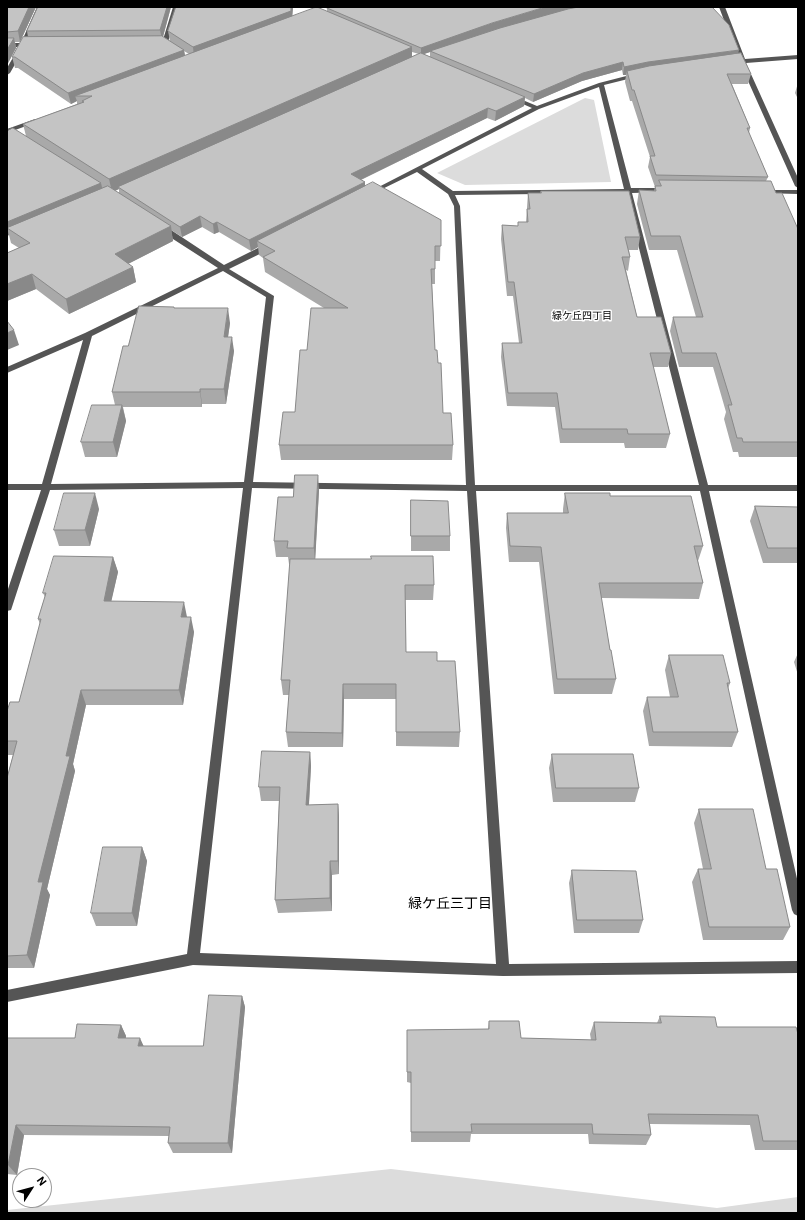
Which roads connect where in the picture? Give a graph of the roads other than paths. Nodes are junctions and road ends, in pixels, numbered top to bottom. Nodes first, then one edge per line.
1 (40, 7) edge
2 (176, 7) edge
3 (722, 7) edge
4 (157, 43) edge
5 (165, 43) junction
6 (7, 45) edge
7 (23, 45) junction
8 (38, 45) edge
9 (176, 50) edge
10 (798, 57) edge
11 (742, 60) junction
12 (726, 62) edge
13 (7, 73) edge
14 (647, 73) edge
15 (601, 84) junction
16 (508, 96) edge
17 (537, 108) junction
18 (39, 119) edge
19 (8, 130) edge
20 (16, 134) edge
21 (418, 169) junction
22 (798, 186) edge
23 (629, 190) junction
24 (675, 190) edge
25 (752, 191) edge
26 (798, 192) edge
27 (451, 193) junction
28 (362, 198) edge
29 (152, 222) edge
30 (279, 241) edge
31 (224, 269) junction
32 (88, 335) junction
33 (7, 370) edge
34 (249, 485) junction
35 (7, 487) edge
36 (46, 487) junction
37 (471, 488) junction
38 (704, 488) junction
39 (798, 488) edge
40 (7, 607) edge
41 (798, 910) edge
42 (193, 960) junction
43 (798, 967) edge
44 (503, 970) junction
45 (7, 996) edge

1 - 7 street
2 - 5 street
3 - 11 street
4 - 5 street
5 - 9 street
6 - 7 street
7 - 8 street
7 - 13 street
10 - 11 street
11 - 12 street
11 - 22 street
14 - 15 street
15 - 17 street
15 - 23 street
16 - 17 street
17 - 21 street
18 - 19 street
19 - 20 street
21 - 27 street
21 - 28 street
23 - 24 street
23 - 27 street
23 - 38 street
25 - 26 street
27 - 37 street
29 - 31 street
30 - 31 street
31 - 32 street
31 - 34 street
32 - 33 street
32 - 36 street
34 - 36 street
34 - 37 street
34 - 42 street
35 - 36 street
36 - 40 street
37 - 38 street
37 - 44 street
38 - 39 street
38 - 41 street
42 - 44 street
42 - 45 street
43 - 44 street

